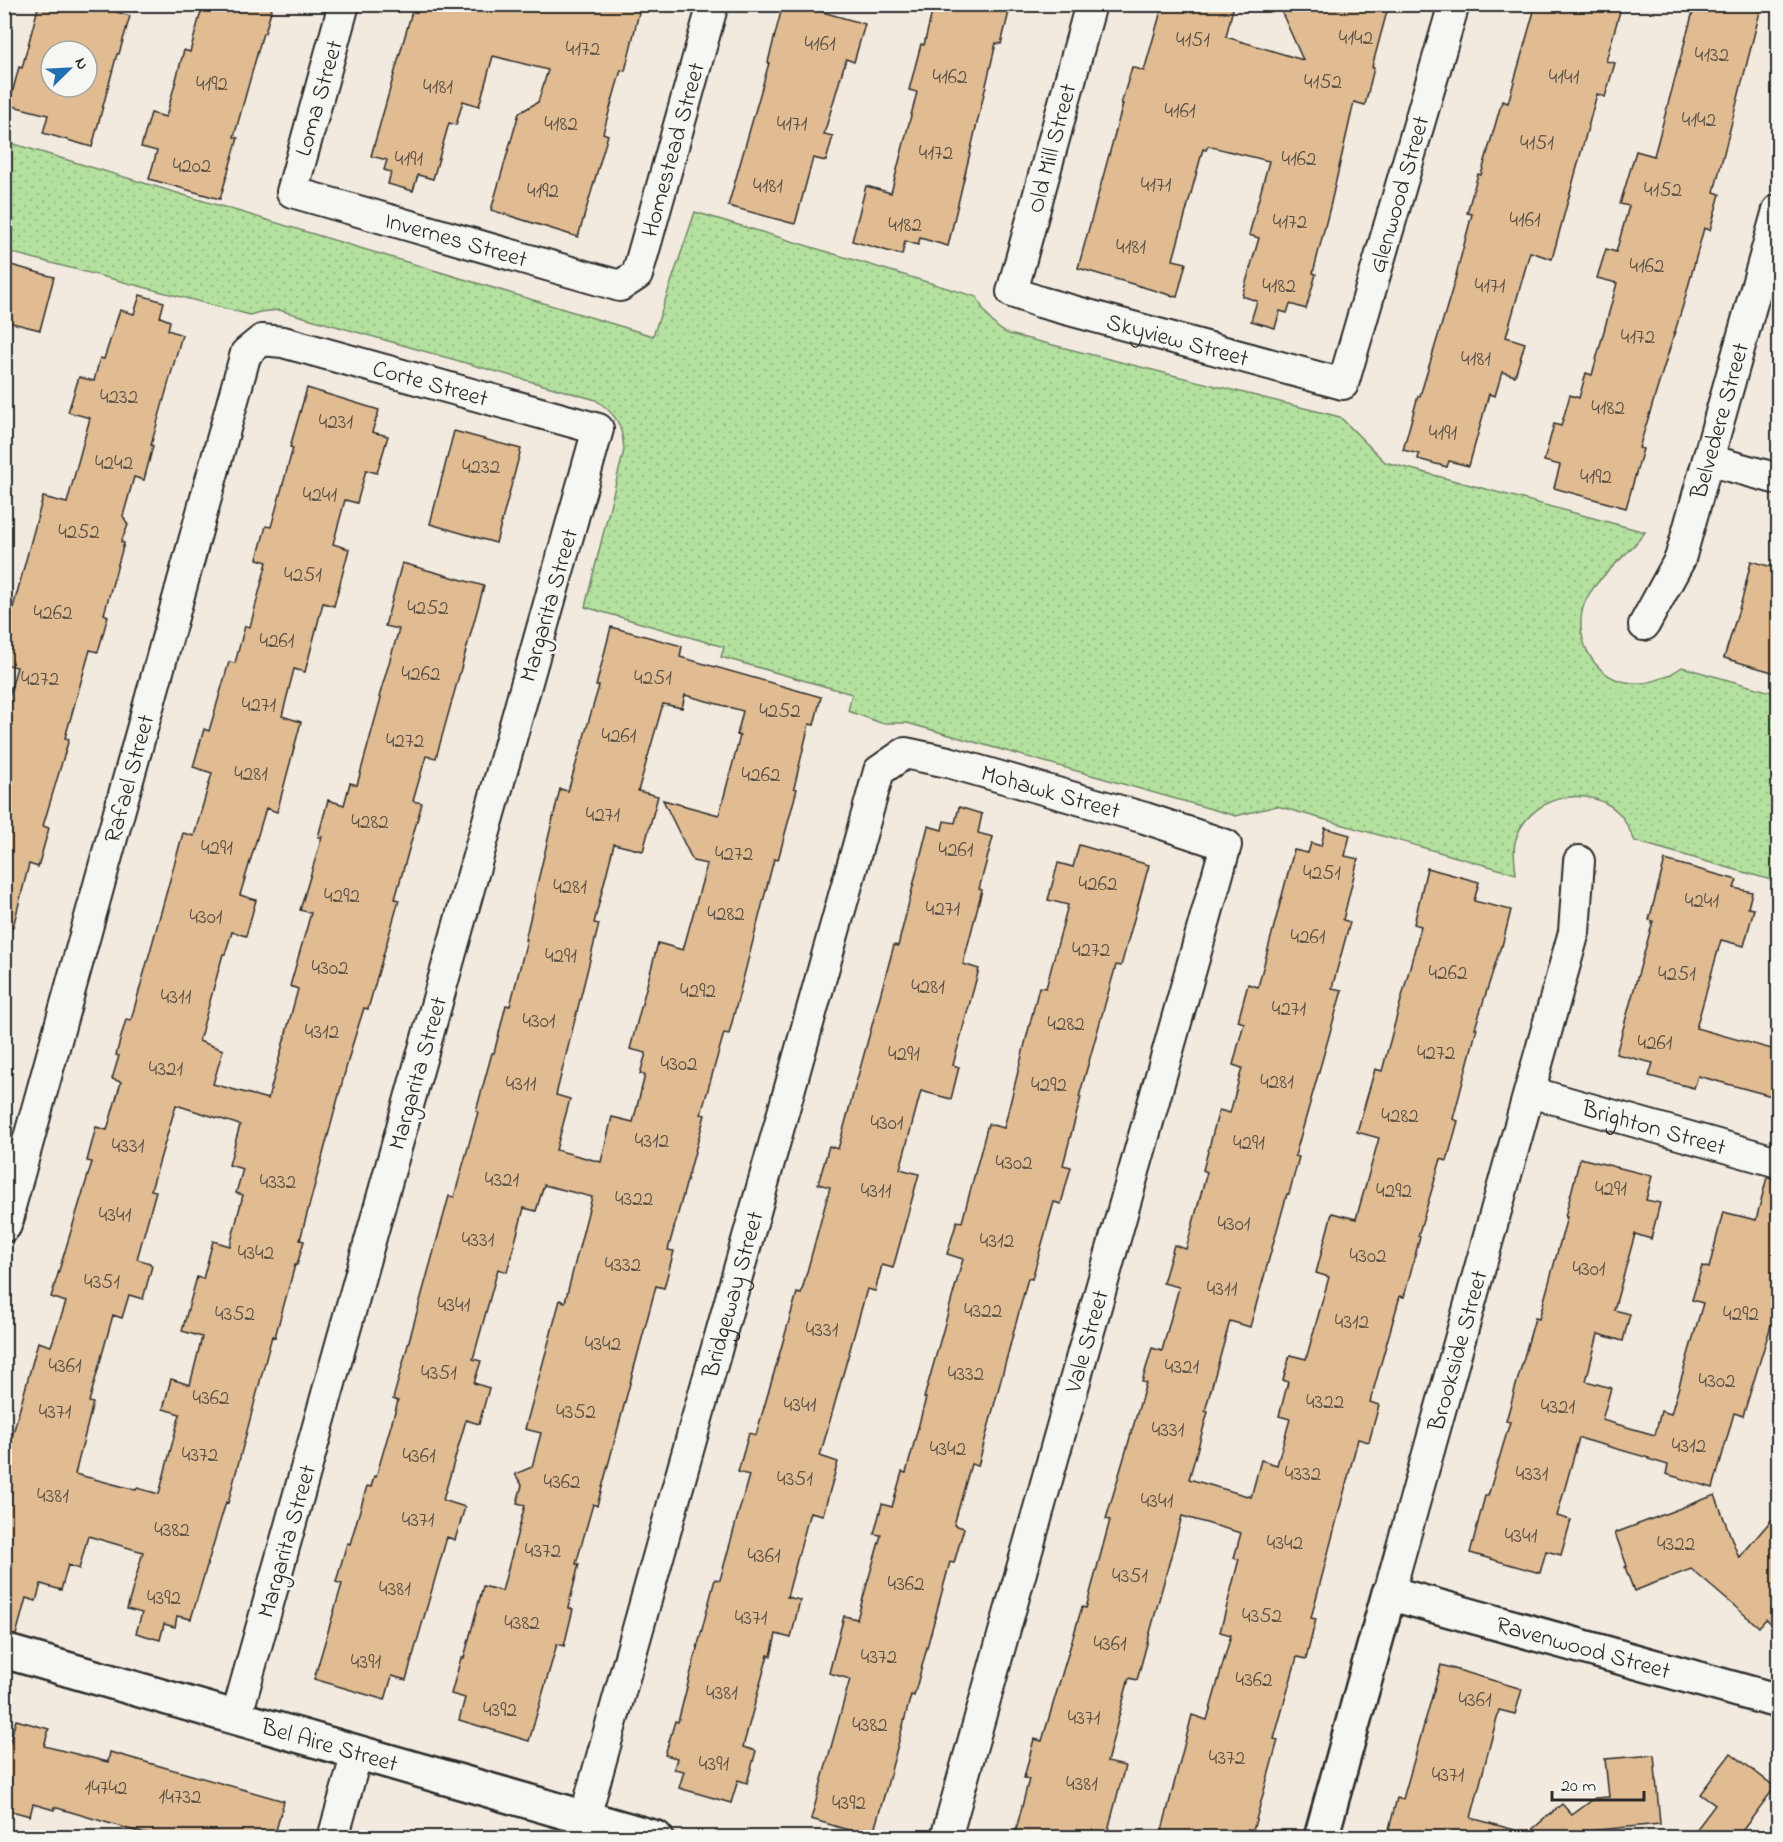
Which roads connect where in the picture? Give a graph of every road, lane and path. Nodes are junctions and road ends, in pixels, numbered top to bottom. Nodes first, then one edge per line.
1 (344, 4) edge
2 (713, 4) edge
3 (1091, 4) edge
4 (1454, 4) edge
5 (292, 192) joint
6 (1779, 210) edge
7 (620, 286) joint
8 (1012, 292) joint
9 (262, 340) joint
10 (1343, 384) joint
11 (598, 429) joint
12 (1708, 460) junction
13 (1779, 479) edge
14 (1644, 625) dead end
15 (879, 771) joint
16 (1226, 845) joint
17 (1579, 861) dead end
18 (1530, 1092) junction
19 (1779, 1162) edge
20 (6, 1217) edge
21 (1389, 1593) junction
22 (4, 1651) edge
23 (1779, 1701) edge
24 (236, 1718) junction
25 (357, 1753) junction
26 (585, 1817) junction
27 (333, 1838) edge
28 (656, 1838) edge
29 (946, 1838) edge
30 (1321, 1838) edge

1 - 5 street, Loma Street
2 - 7 street, Homestead Street
3 - 8 street, Old Mill Street
4 - 10 street, Glenwood Street
5 - 7 street, Invernes Street
6 - 12 street, Belvedere Street
8 - 10 street, Skyview Street
9 - 11 street, Corte Street
9 - 20 street, Rafael Street
11 - 24 street, Margarita Street
12 - 13 street
12 - 14 street, Belvedere Street
15 - 16 street, Mohawk Street
15 - 26 street, Bridgeway Street
16 - 29 street, Vale Street
17 - 18 street, Brookside Street
18 - 19 street, Brighton Street
18 - 21 street, Brookside Street
21 - 23 street, Ravenwood Street
21 - 30 street, Brookside Street
22 - 24 street, Bel Aire Street
24 - 25 street, Bel Aire Street
25 - 26 street, Bel Aire Street
25 - 27 street
26 - 28 street, Bel Aire Street

